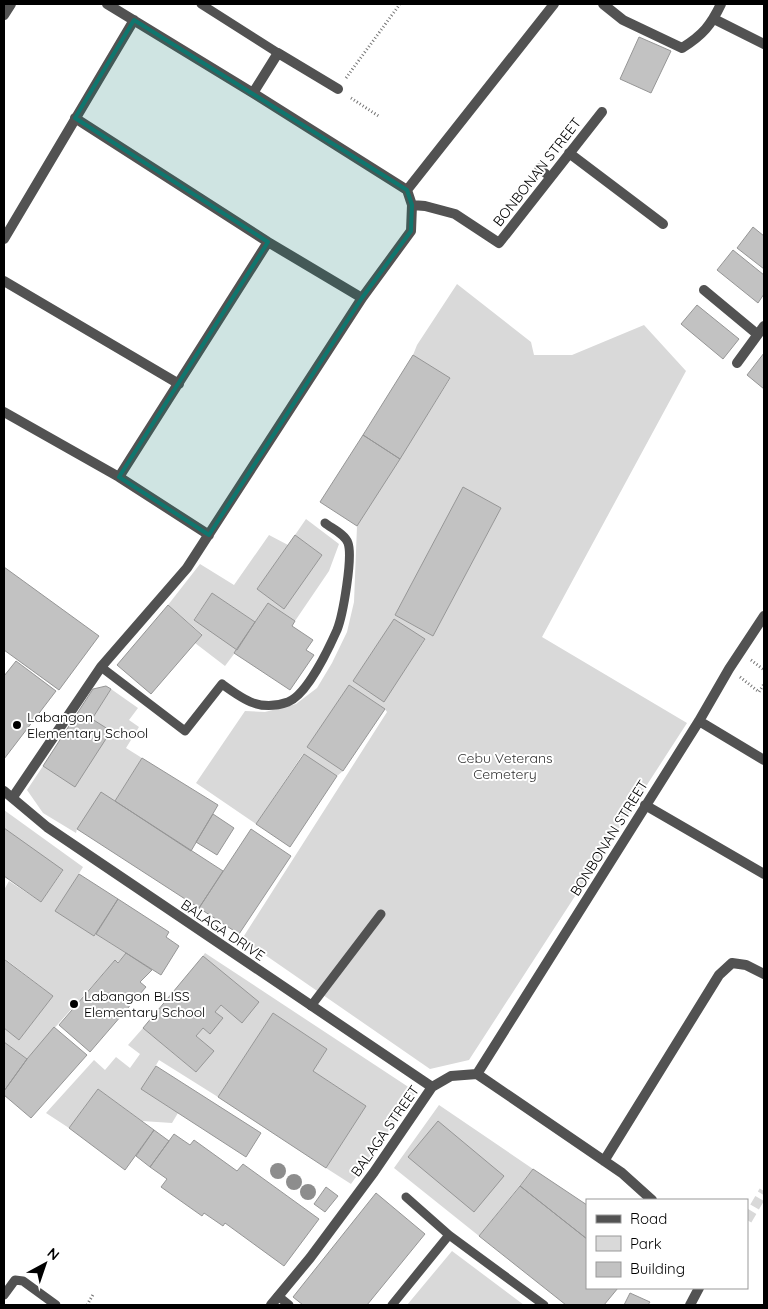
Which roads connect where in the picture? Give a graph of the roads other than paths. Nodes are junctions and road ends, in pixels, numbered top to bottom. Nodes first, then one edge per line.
1 (11, 4) edge
2 (107, 4) edge
3 (201, 4) edge
4 (554, 4) edge
5 (603, 4) edge
6 (722, 4) edge
7 (4, 15) edge
8 (714, 19) junction
9 (134, 20) junction
10 (763, 44) edge
11 (278, 52) junction
12 (338, 89) road end
13 (253, 93) junction
14 (602, 112) dead end
15 (75, 118) junction
16 (569, 153) junction
17 (539, 168) dead end
18 (550, 177) junction
19 (407, 190) junction
20 (412, 205) junction
21 (663, 224) dead end
22 (4, 239) edge
23 (268, 242) junction
24 (4, 281) edge
25 (704, 290) dead end
26 (362, 298) junction
27 (761, 330) edge
28 (736, 362) dead end
29 (179, 384) junction
30 (4, 412) edge
31 (119, 477) junction
32 (325, 523) dead end
33 (209, 535) junction
34 (764, 616) edge
35 (101, 667) junction
36 (699, 721) junction
37 (764, 760) edge
38 (8, 794) edge
39 (645, 805) junction
40 (764, 874) edge
41 (381, 914) dead end
42 (764, 974) edge
43 (311, 1006) junction
44 (476, 1074) junction
45 (432, 1087) junction
46 (604, 1161) junction
47 (406, 1197) dead end
48 (651, 1199) edge
49 (449, 1235) junction
50 (698, 1289) edge
51 (4, 1295) edge
52 (278, 1296) junction
53 (56, 1305) edge
54 (271, 1305) edge
55 (289, 1305) edge
56 (392, 1305) edge
57 (544, 1305) edge
58 (690, 1305) edge

1 - 7 street
2 - 9 street
3 - 11 lane
4 - 19 street
5 - 8 street
6 - 8 street
8 - 10 street
9 - 13 street
9 - 15 street
11 - 12 street
11 - 13 street
13 - 19 street
14 - 16 street, BONBONAN STREET
15 - 22 street
15 - 23 street
16 - 18 street, BONBONAN STREET
16 - 21 street
17 - 18 lane
18 - 20 street, BONBONAN STREET
19 - 20 street
20 - 26 street
23 - 26 street
23 - 29 street
24 - 29 street
25 - 27 street
26 - 33 street
27 - 28 street
29 - 31 street
30 - 31 street
31 - 33 street
32 - 35 lane
33 - 35 street
34 - 36 street, BONBONAN STREET
35 - 38 street
36 - 37 street
36 - 39 street, BONBONAN STREET
38 - 43 street, BALAGA DRIVE
39 - 40 street
39 - 44 street, BONBONAN STREET
41 - 43 lane
42 - 46 street
43 - 45 street, BALAGA DRIVE
44 - 45 street, BALAGA STREET
44 - 46 street
45 - 52 street, BALAGA STREET
46 - 48 street
47 - 49 lane
49 - 56 lane
49 - 57 lane
50 - 58 street
51 - 53 lane
52 - 54 street, BALAGA STREET
52 - 55 lane

